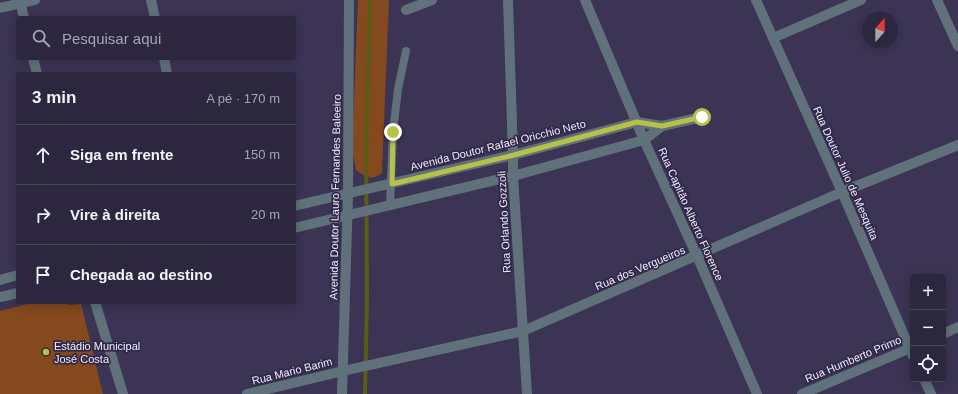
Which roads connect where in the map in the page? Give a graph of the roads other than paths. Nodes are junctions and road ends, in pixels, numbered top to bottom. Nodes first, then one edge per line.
1 (35, 0) edge
2 (151, 0) edge
3 (349, 0) edge
4 (432, 0) edge
5 (508, 0) edge
6 (585, 0) edge
7 (756, 0) edge
8 (861, 0) edge
9 (937, 0) edge
10 (20, 2) edge
11 (0, 8) edge
12 (406, 10) dead end
13 (24, 16) edge
14 (155, 16) edge
15 (773, 38) junction
16 (958, 46) edge
17 (406, 51) dead end
18 (34, 60) edge
19 (164, 60) edge
20 (36, 72) edge
21 (167, 72) edge
22 (702, 117) dead end
23 (637, 122) junction
24 (662, 126) junction
25 (644, 140) junction
26 (958, 145) edge
27 (514, 155) junction
28 (513, 176) junction
29 (392, 184) junction
30 (842, 192) junction
31 (348, 194) junction
32 (296, 206) edge
33 (390, 206) junction
34 (346, 216) junction
35 (296, 228) edge
36 (698, 256) junction
37 (16, 276) edge
38 (0, 280) edge
39 (16, 294) edge
40 (0, 298) edge
41 (96, 304) edge
42 (958, 327) edge
43 (523, 331) junction
44 (946, 333) edge
45 (910, 346) edge
46 (910, 351) edge
47 (343, 371) junction
48 (925, 382) edge
49 (123, 394) edge
50 (247, 394) edge
51 (342, 394) edge
52 (527, 394) edge
53 (757, 394) edge
54 (802, 394) edge
55 (931, 394) edge

1 - 10 street
2 - 14 street
3 - 31 street, Avenida Doutor Lauro Fernandes Baleeiro
4 - 12 street
5 - 27 street, Rua Orlando Gozzoli
6 - 23 street, Rua Capitão Alberto Florence
7 - 15 street, Rua Doutor Julio de Mesquita
8 - 15 street
9 - 16 street
10 - 11 street
10 - 13 street
15 - 30 street, Rua Doutor Julio de Mesquita
17 - 29 lane
18 - 20 street
19 - 21 street
22 - 24 street, Avenida Doutor Rafael Oricchio Neto
23 - 24 street, Avenida Doutor Rafael Oricchio Neto
23 - 25 street, Rua Capitão Alberto Florence
23 - 27 street, Avenida Doutor Rafael Oricchio Neto
24 - 25 street, Avenida Doutor Rafael Oricchio Neto
25 - 28 street, Avenida Doutor Rafael Oricchio Neto
25 - 36 street, Rua Capitão Alberto Florence
26 - 30 street, Rua dos Vergueiros
27 - 28 street, Rua Orlando Gozzoli
27 - 29 street, Avenida Doutor Rafael Oricchio Neto
28 - 33 street, Avenida Doutor Rafael Oricchio Neto
28 - 43 street, Rua Orlando Gozzoli
29 - 31 street, Avenida Doutor Rafael Oricchio Neto
29 - 33 lane
30 - 36 street, Rua dos Vergueiros
30 - 45 street, Rua Doutor Julio de Mesquita
31 - 32 street, Avenida Doutor Rafael Oricchio Neto
31 - 34 street, Avenida Doutor Lauro Fernandes Baleeiro
33 - 34 street, Avenida Doutor Rafael Oricchio Neto
34 - 35 street, Avenida Doutor Rafael Oricchio Neto
34 - 47 street, Avenida Doutor Lauro Fernandes Baleeiro
36 - 43 street, Rua dos Vergueiros
36 - 53 street, Rua Capitão Alberto Florence
37 - 38 street
39 - 40 street
41 - 49 street
42 - 44 street
43 - 47 street, Rua dos Vergueiros
43 - 52 street, Rua Orlando Gozzoli
46 - 54 street, Rua Humberto Primo
47 - 50 street, Rua Mario Barim
47 - 51 street, Avenida Doutor Lauro Fernandes Baleeiro
48 - 55 street

